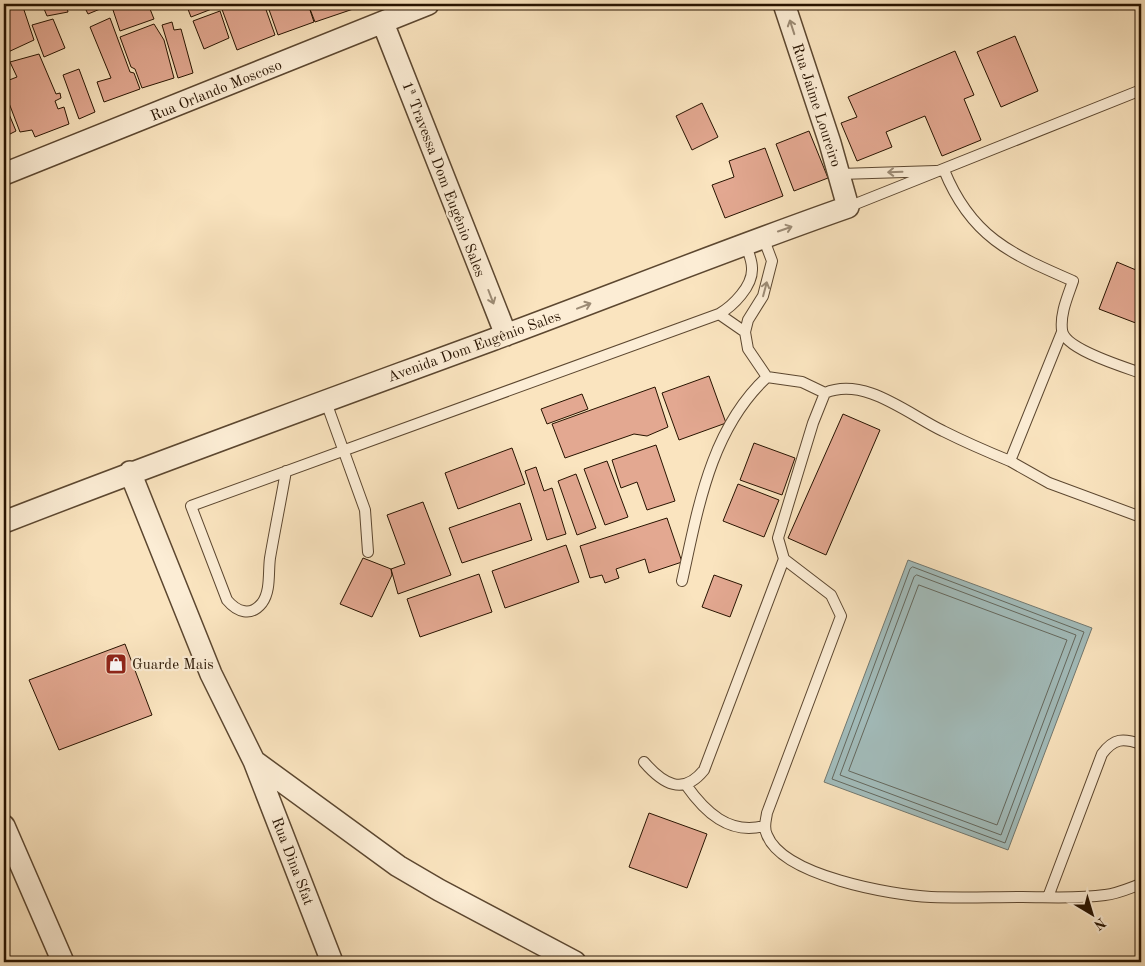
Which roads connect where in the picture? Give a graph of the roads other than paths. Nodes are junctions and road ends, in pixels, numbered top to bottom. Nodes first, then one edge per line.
1 (428, 4) edge
2 (784, 4) edge
3 (383, 24) junction
4 (1141, 90) edge
5 (944, 170) junction
6 (4, 174) edge
7 (840, 174) junction
8 (848, 208) junction
9 (754, 241) junction
10 (720, 314) junction
11 (745, 332) junction
12 (1062, 332) junction
13 (506, 335) junction
14 (1141, 373) edge
15 (767, 377) junction
16 (826, 393) junction
17 (326, 402) junction
18 (344, 450) junction
19 (1010, 461) junction
20 (286, 471) junction
21 (130, 472) junction
22 (1141, 517) edge
23 (4, 522) edge
24 (368, 552) dead end
25 (784, 559) junction
26 (682, 581) dead end
27 (1141, 744) edge
28 (254, 761) junction
29 (644, 762) dead end
30 (686, 785) junction
31 (4, 826) edge
32 (764, 826) junction
33 (1141, 884) edge
34 (1048, 897) junction
35 (63, 962) edge
36 (332, 962) edge
37 (575, 962) edge

1 - 3 street, Rua Orlando Moscoso
7 -> 2 street, Rua Jaime Loureiro
3 - 6 street, Rua Orlando Moscoso
3 -> 13 street, 1ª Travessa Dom Eugênio Sales
4 - 5 lane, Avenida Dom Eugênio Sales
5 -> 7 lane, Avenida Dom Eugênio Sales
5 - 8 lane, Avenida Dom Eugênio Sales
5 - 12 lane
7 - 8 street, Rua Jaime Loureiro
9 -> 8 street, Avenida Dom Eugênio Sales
9 - 10 lane
11 -> 9 lane
13 -> 9 street, Avenida Dom Eugênio Sales
10 - 11 lane
10 - 18 lane
11 - 15 lane
12 - 14 lane
12 - 19 lane
13 - 17 street, Avenida Dom Eugênio Sales
15 - 16 lane
15 - 26 lane
16 - 19 lane
16 - 25 lane
17 - 18 lane
17 - 21 street, Avenida Dom Eugênio Sales
18 - 20 lane
18 - 24 lane
19 - 22 lane
20 - 20 lane
21 - 23 street, Avenida Dom Eugênio Sales
21 - 28 street, Rua Dina Sfat
25 - 30 lane
25 - 32 lane
27 - 34 lane
28 - 36 street, Rua Dina Sfat
28 - 37 street
29 - 30 lane
30 - 32 lane
31 - 35 street
32 - 34 lane
33 - 34 lane

